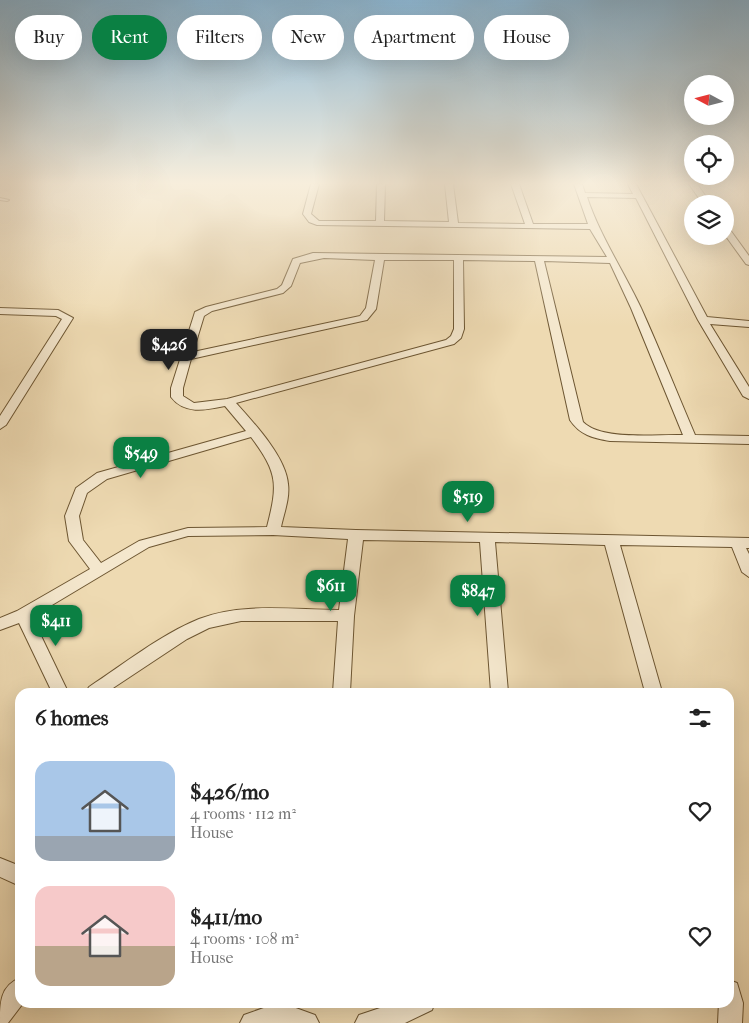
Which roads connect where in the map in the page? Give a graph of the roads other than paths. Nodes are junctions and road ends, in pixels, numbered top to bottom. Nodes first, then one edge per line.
1 (596, 232) edge
2 (658, 232) edge
3 (734, 241) edge
4 (380, 257) junction
5 (458, 258) junction
6 (540, 258) junction
7 (613, 260) junction
8 (749, 262) edge
9 (0, 311) edge
10 (703, 320) junction
11 (749, 324) edge
12 (186, 357) junction
13 (749, 396) edge
14 (228, 402) junction
15 (0, 425) edge
16 (255, 432) junction
17 (690, 438) junction
18 (749, 440) edge
19 (273, 531) junction
20 (356, 535) junction
21 (487, 538) junction
22 (611, 540) junction
23 (743, 543) edge
24 (98, 569) junction
25 (749, 572) edge
26 (23, 615) junction
27 (346, 616) junction
28 (0, 624) edge
29 (58, 688) edge
30 (101, 688) edge
31 (342, 688) edge
32 (500, 688) edge
33 (653, 688) edge
34 (0, 867) edge
35 (15, 874) edge
36 (15, 996) edge
37 (412, 1008) edge
38 (731, 1008) edge
39 (0, 1015) edge
40 (252, 1023) edge
41 (307, 1023) edge
42 (367, 1023) edge
43 (730, 1023) edge

1 - 7 street
2 - 10 street
3 - 8 street
4 - 5 street
4 - 12 street
4 - 12 street
5 - 6 street
5 - 14 street
6 - 7 street
6 - 17 street
7 - 17 street
9 - 15 street
10 - 11 street
10 - 13 street
12 - 14 street
14 - 16 street
16 - 19 street
16 - 24 street
17 - 18 street
19 - 20 street
19 - 24 street
20 - 21 street
20 - 27 street
21 - 22 street
21 - 32 street
22 - 23 street
22 - 33 street
23 - 25 street
24 - 26 street
26 - 28 street
26 - 29 street
27 - 30 street
27 - 31 street
34 - 35 street
36 - 39 street
37 - 42 street
38 - 43 street
40 - 41 street

